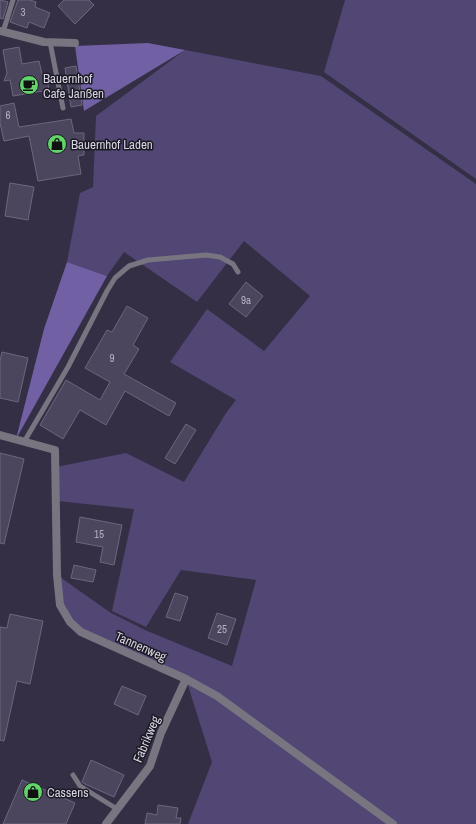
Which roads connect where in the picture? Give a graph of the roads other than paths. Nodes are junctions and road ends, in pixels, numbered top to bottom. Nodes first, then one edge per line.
1 (13, 0) edge
2 (2, 31) edge
3 (50, 42) junction
4 (75, 43) dead end
5 (63, 108) dead end
6 (238, 272) dead end
7 (0, 435) edge
8 (24, 442) junction
9 (186, 679) junction
10 (73, 775) dead end
11 (117, 809) junction
12 (106, 824) edge
13 (393, 824) edge

1 - 2 lane
2 - 3 street
3 - 4 street
3 - 5 lane
6 - 8 lane
7 - 8 street, Tannenweg
8 - 9 street, Tannenweg
9 - 11 street, Fabrikweg
9 - 13 street, Tannenweg
10 - 11 lane
11 - 12 street, Fabrikweg

